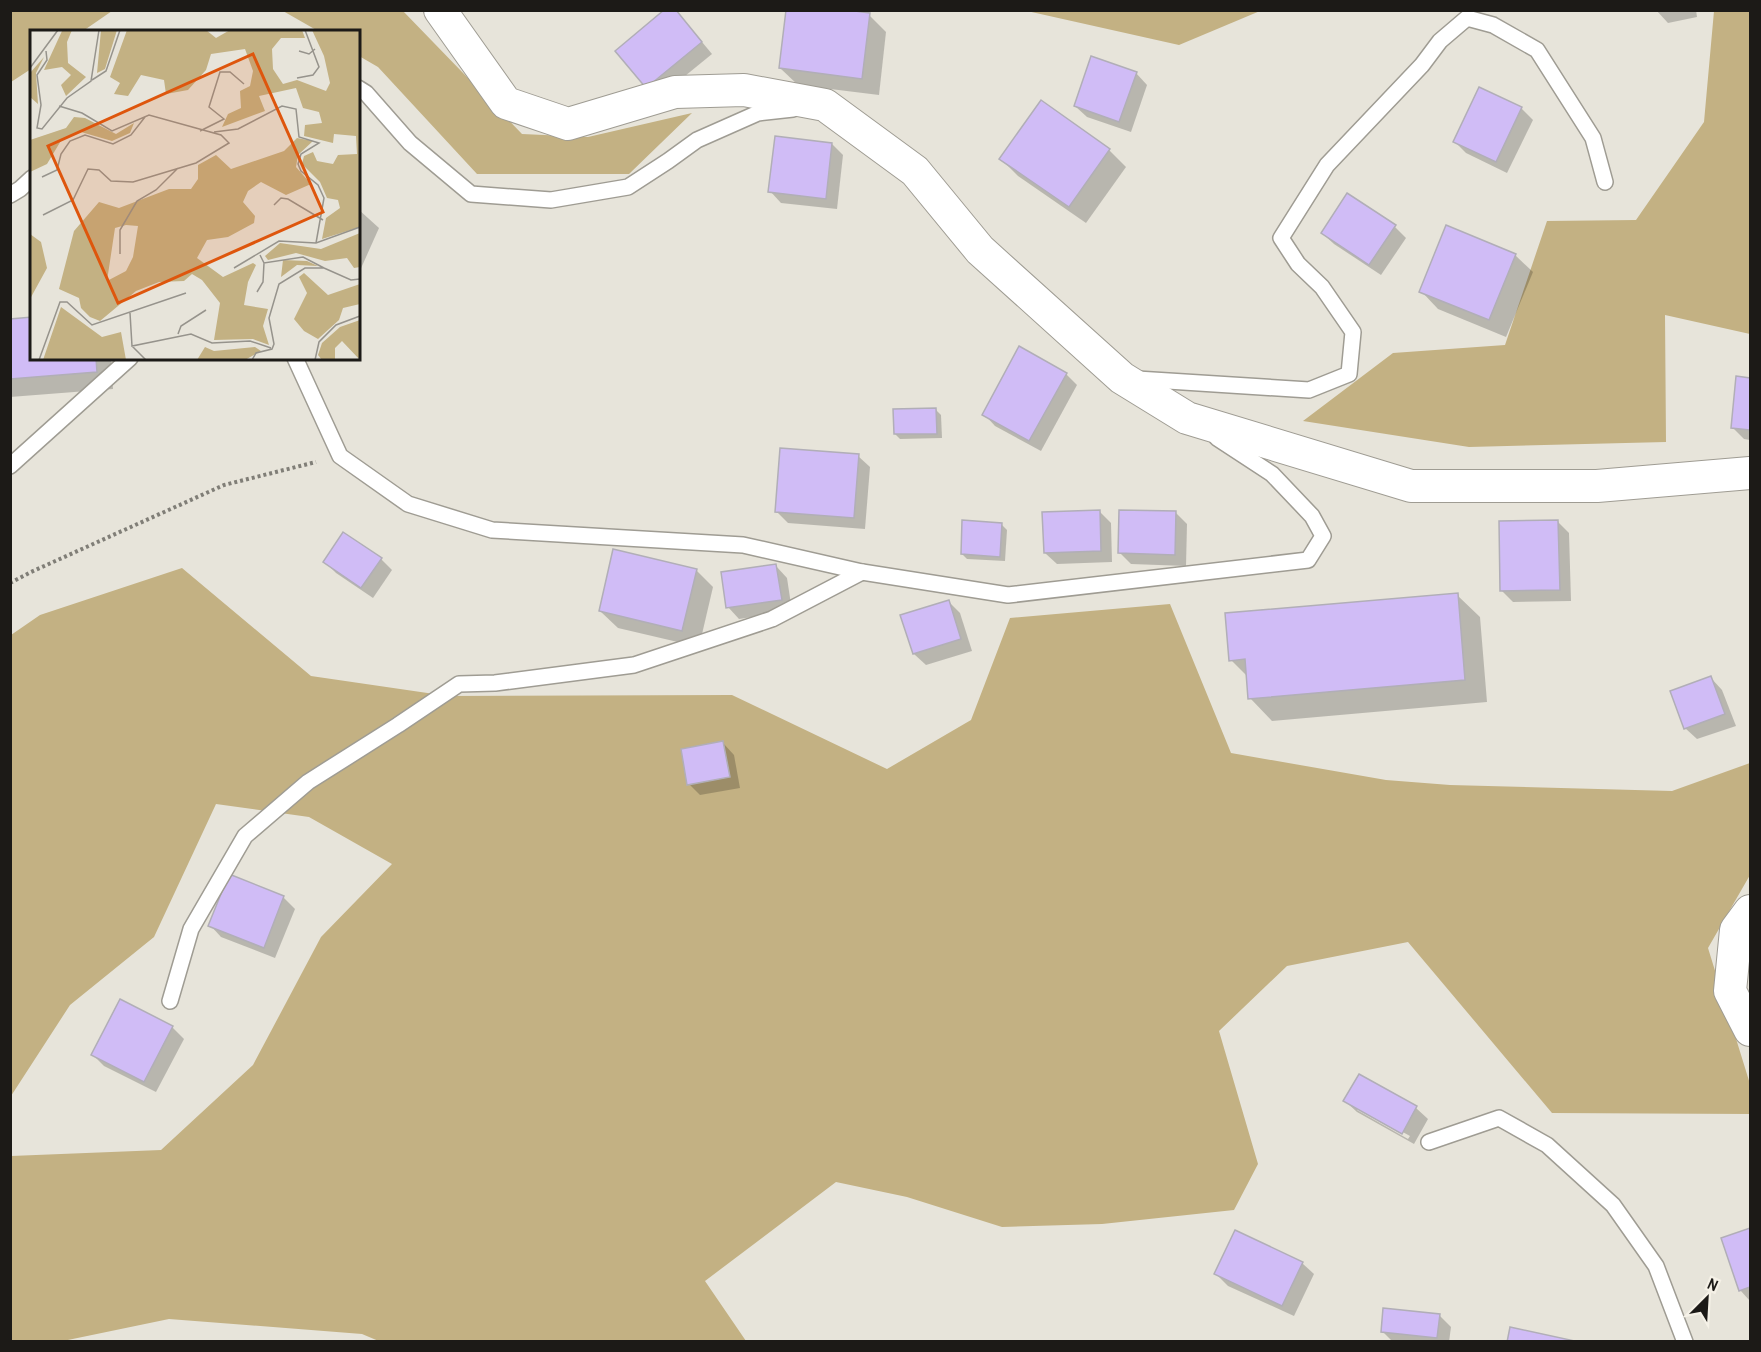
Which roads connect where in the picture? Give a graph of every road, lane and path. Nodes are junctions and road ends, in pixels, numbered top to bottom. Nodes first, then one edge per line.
1 (440, 10) edge
2 (360, 89) edge
3 (825, 105) junction
4 (30, 180) edge
5 (1605, 182) dead end
6 (10, 195) edge
7 (128, 360) edge
8 (296, 360) edge
9 (1122, 378) junction
10 (1187, 418) junction
11 (340, 456) junction
12 (10, 466) edge
13 (1750, 473) edge
14 (862, 572) junction
15 (10, 583) edge
16 (1750, 911) edge
17 (170, 1001) dead end
18 (1750, 1030) edge
19 (1429, 1142) dead end
20 (1684, 1341) edge

1 - 3 street
2 - 3 lane
3 - 9 street
4 - 6 lane
5 - 9 lane
7 - 12 lane
8 - 11 lane
9 - 10 street
10 - 13 street
10 - 14 lane
11 - 14 lane
11 - 15 path
14 - 17 lane
16 - 18 street
19 - 20 lane

